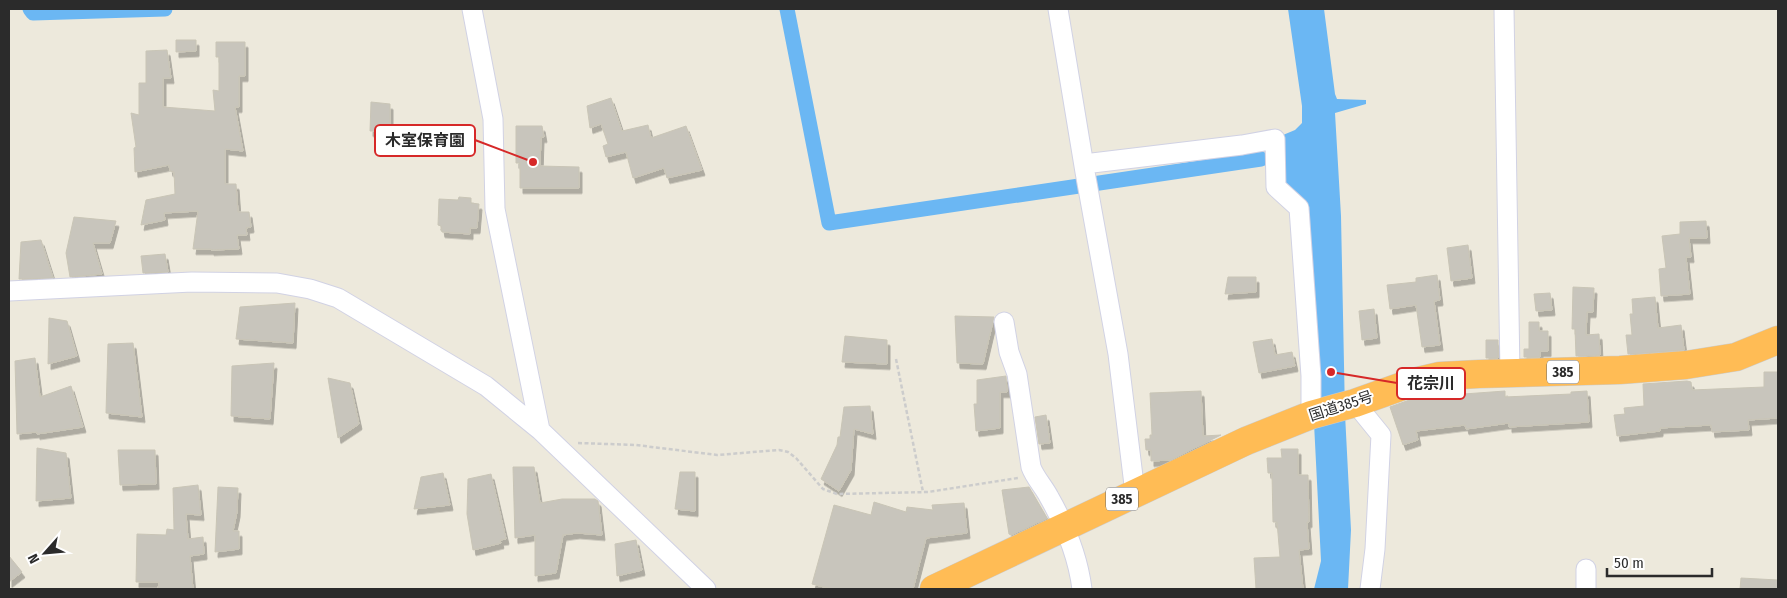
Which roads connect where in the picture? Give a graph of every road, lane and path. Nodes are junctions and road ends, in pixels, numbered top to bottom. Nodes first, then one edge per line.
1 (472, 9) edge
2 (1058, 9) edge
3 (1504, 9) edge
4 (1086, 175) junction
5 (9, 291) edge
6 (1004, 322) dead end
7 (1778, 340) edge
8 (896, 359) dead end
9 (1510, 373) junction
10 (1351, 403) junction
11 (1312, 415) junction
12 (540, 430) junction
13 (559, 449) junction
14 (1034, 475) junction
15 (923, 492) junction
16 (1135, 493) junction
17 (1064, 527) junction
18 (1586, 569) dead end
19 (706, 589) edge
20 (934, 589) edge
21 (1082, 589) edge
22 (1370, 589) edge
23 (1586, 589) edge

1 - 12 street
2 - 4 street
3 - 9 street
4 - 11 street
4 - 16 street
5 - 12 street
6 - 14 street
7 - 9 highway, 国道385号 / 385
8 - 15 path
9 - 10 highway, 国道385号 / 385
10 - 11 highway, 国道385号 / 385
10 - 22 street
11 - 16 highway, 国道385号 / 385
12 - 13 street
13 - 15 path
13 - 19 street
14 - 15 path
14 - 17 street
16 - 17 highway, 国道385号 / 385
17 - 20 highway, 国道385号 / 385
17 - 21 street
18 - 23 street

